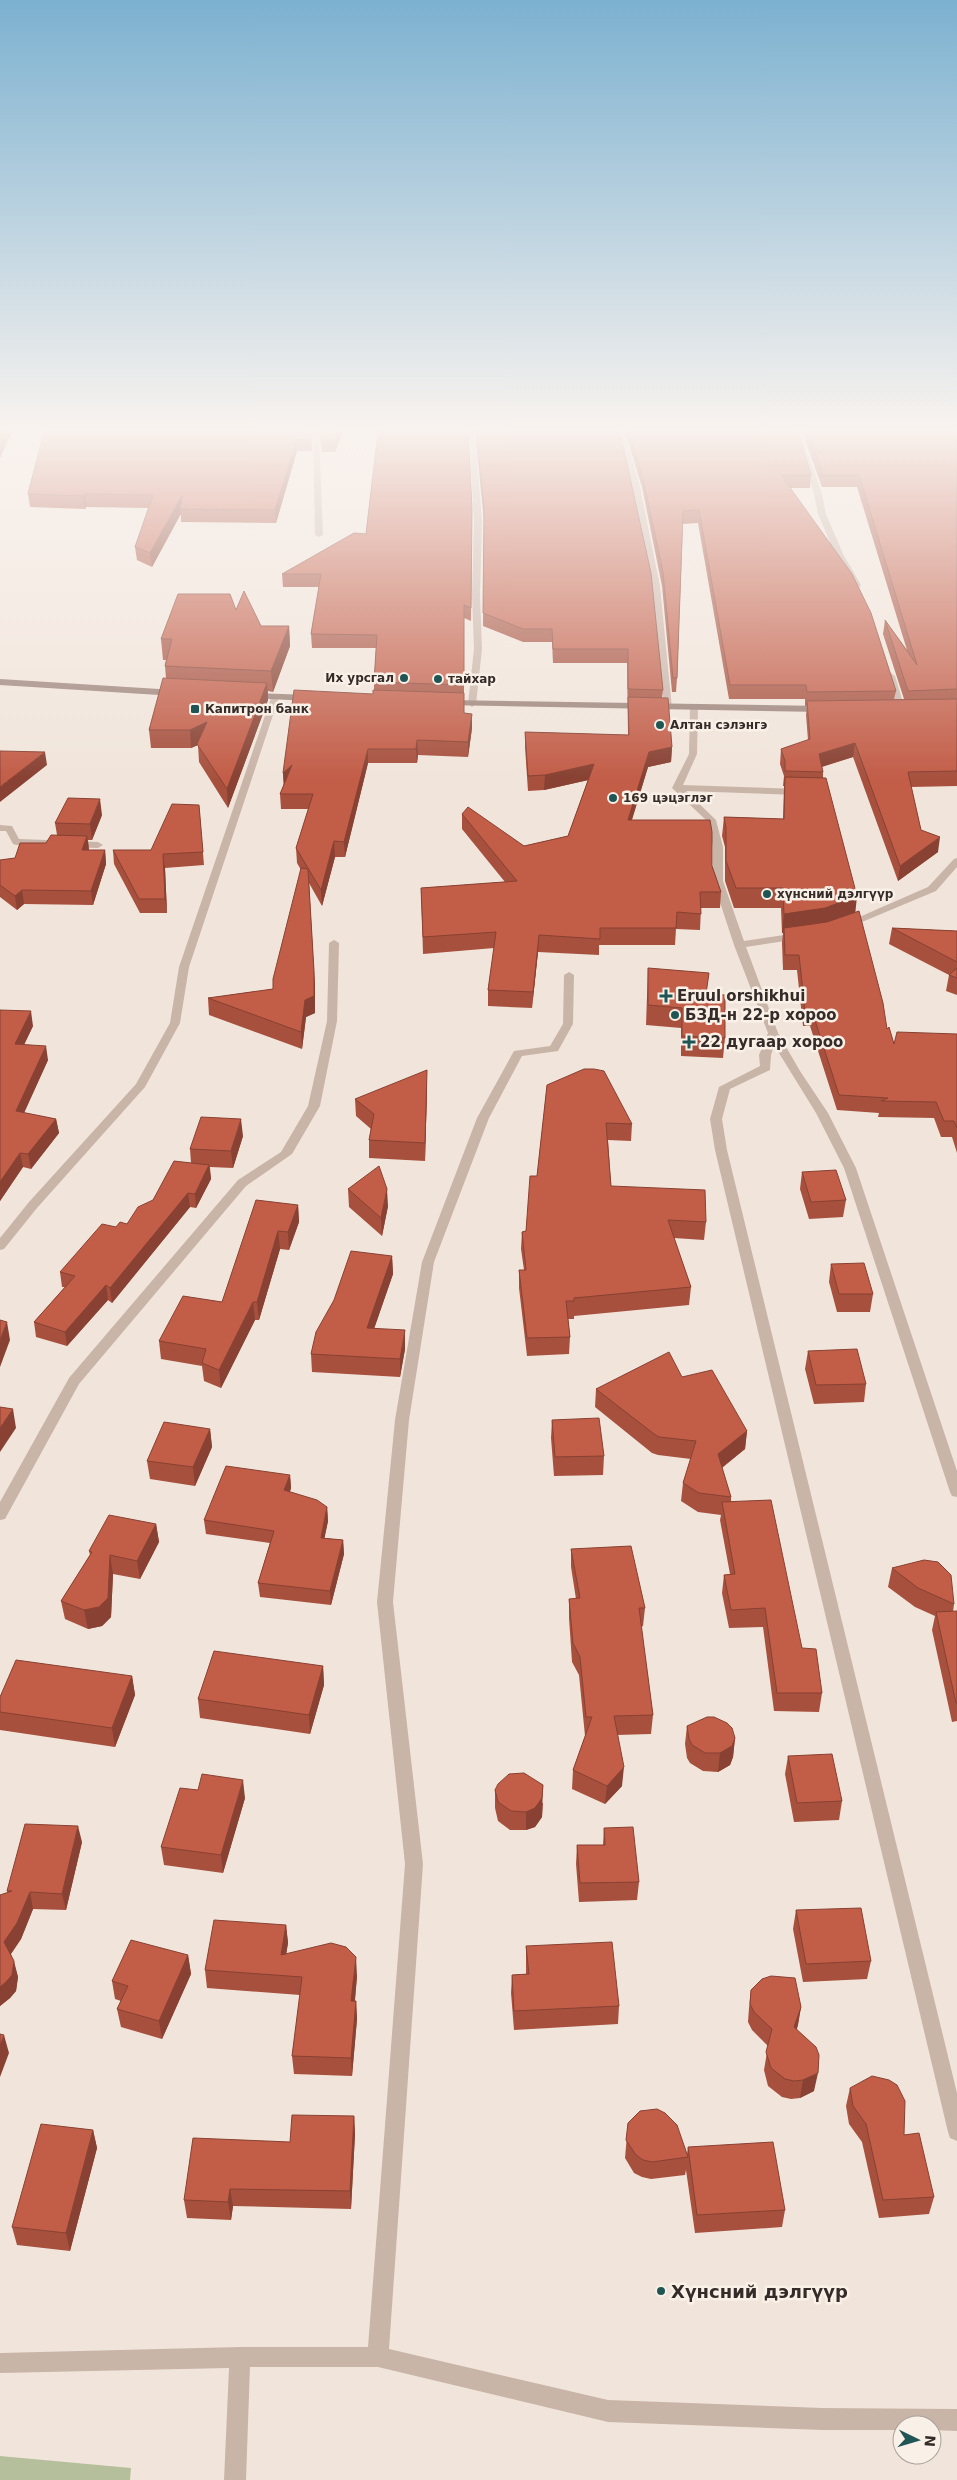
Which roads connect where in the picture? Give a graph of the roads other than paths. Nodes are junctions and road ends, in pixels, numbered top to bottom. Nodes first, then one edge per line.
1 (477, 548) edge
2 (648, 548) edge
3 (836, 548) edge
4 (860, 592) edge
5 (889, 672) edge
6 (0, 682) edge
7 (185, 694) edge
8 (239, 696) edge
9 (276, 697) junction
10 (325, 699) edge
11 (433, 703) edge
12 (472, 704) junction
13 (668, 708) junction
14 (694, 708) junction
15 (832, 709) edge
16 (891, 709) edge
17 (906, 709) joint
18 (677, 788) junction
19 (806, 792) edge
20 (0, 828) edge
21 (98, 845) dead end
22 (957, 861) edge
23 (834, 929) edge
24 (806, 935) edge
25 (334, 943) dead end
26 (739, 945) junction
27 (569, 975) dead end
28 (773, 1033) junction
29 (0, 1246) edge
30 (957, 1492) edge
31 (0, 1515) edge
32 (957, 2132) edge
33 (240, 2357) junction
34 (378, 2357) junction
35 (0, 2363) edge
36 (957, 2420) edge
37 (236, 2480) edge

1 - 12 street
2 - 13 street
3 - 4 street
5 - 17 street
6 - 7 main road
8 - 9 main road
9 - 10 main road
9 - 29 street
11 - 12 main road
12 - 13 main road
13 - 14 main road
14 - 15 main road
14 - 18 street
16 - 17 main road
18 - 19 street
18 - 26 street
20 - 21 street
22 - 23 street
24 - 26 street
25 - 31 street
26 - 28 street
27 - 34 street
28 - 30 street
28 - 32 street
33 - 34 street
33 - 35 street
33 - 37 street
34 - 36 street

